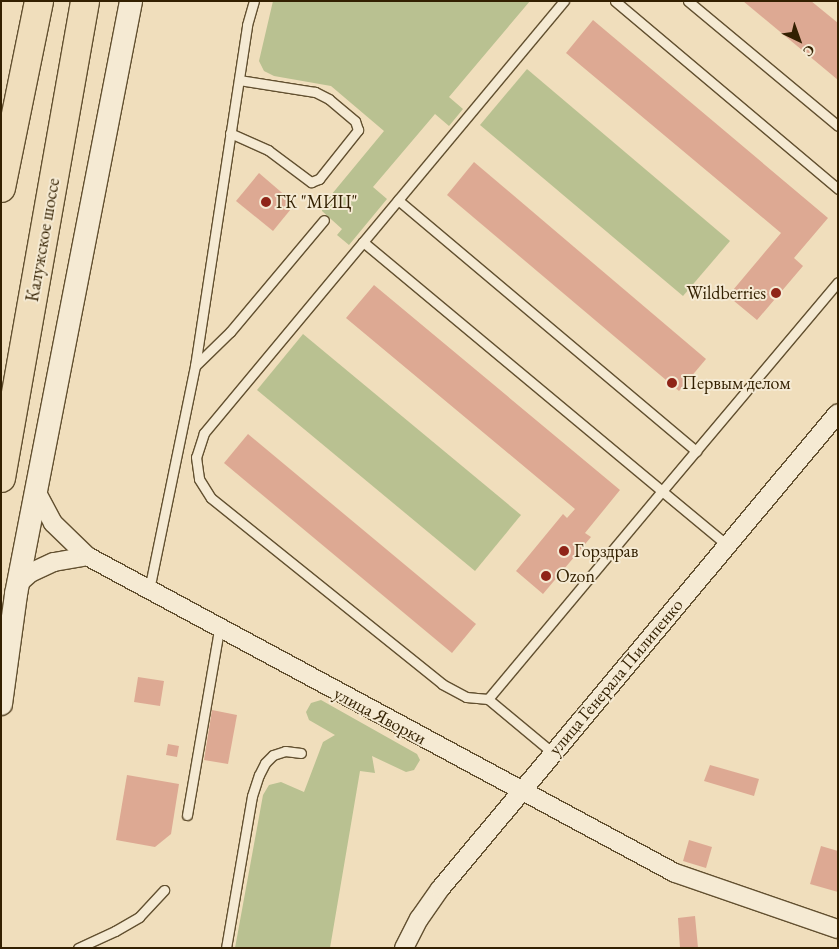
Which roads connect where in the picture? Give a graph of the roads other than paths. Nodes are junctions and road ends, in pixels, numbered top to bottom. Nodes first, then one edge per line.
1 (39, 1) edge
2 (85, 1) edge
3 (126, 1) edge
4 (132, 1) edge
5 (254, 1) edge
6 (564, 1) edge
7 (615, 1) edge
8 (688, 1) edge
9 (124, 32) junction
10 (239, 80) junction
11 (838, 126) edge
12 (230, 133) junction
13 (1, 188) edge
14 (838, 189) edge
15 (398, 200) junction
16 (324, 220) dead end
17 (363, 242) junction
18 (838, 282) edge
19 (195, 366) junction
20 (838, 413) edge
21 (696, 450) junction
22 (1, 478) edge
23 (662, 490) junction
24 (36, 491) junction
25 (727, 545) junction
26 (86, 556) junction
27 (19, 583) junction
28 (149, 590) junction
29 (219, 629) junction
30 (488, 699) junction
31 (1, 704) edge
32 (301, 752) dead end
33 (553, 753) junction
34 (521, 791) junction
35 (187, 815) dead end
36 (164, 890) dead end
37 (838, 929) edge
38 (78, 948) edge
39 (226, 948) edge
40 (404, 948) edge

1 - 13 highway
2 - 22 highway, Калужское шоссе
3 - 9 street
4 - 9 street
5 - 10 lane
6 - 15 lane
7 - 14 lane
8 - 11 lane
9 - 24 street
10 - 12 lane
10 - 12 lane
12 - 19 lane
15 - 17 lane
15 - 21 lane
16 - 19 lane
17 - 23 lane
17 - 30 lane
18 - 21 lane
19 - 28 lane
20 - 25 street, улица Генерала Пилипенко
21 - 23 lane
23 - 25 lane
23 - 30 lane
24 - 26 street, улица Яворки
24 - 27 street
25 - 33 street, улица Генерала Пилипенко
26 - 27 street
26 - 28 street, улица Яворки
27 - 31 street
28 - 29 street, улица Яворки
29 - 34 street, улица Яворки
29 - 35 lane
30 - 33 lane
32 - 39 lane
33 - 34 street, улица Генерала Пилипенко
34 - 37 street, улица Яворки
34 - 40 street, улица Генерала Пилипенко
36 - 38 lane

